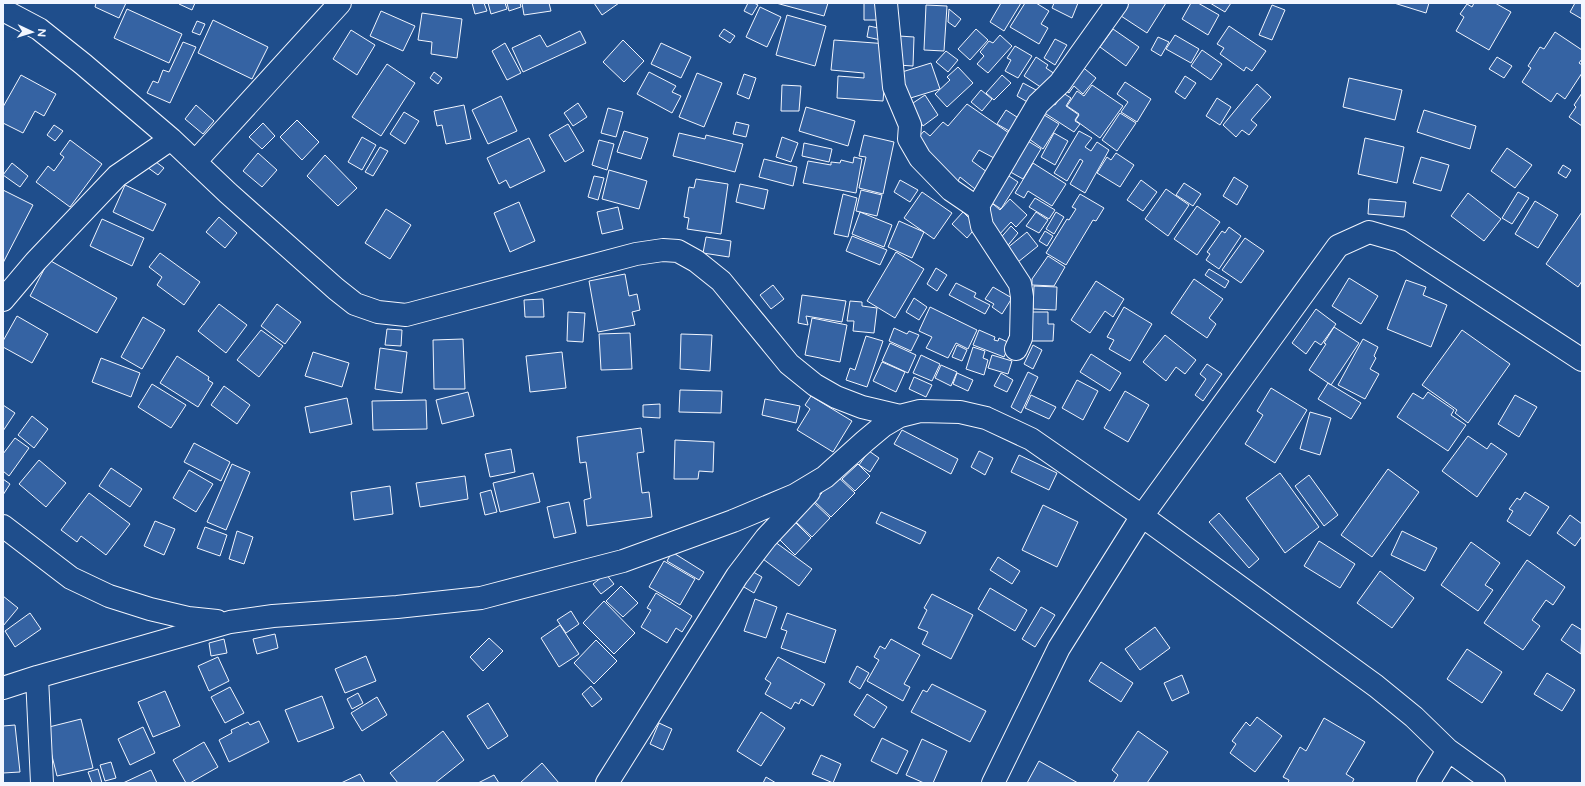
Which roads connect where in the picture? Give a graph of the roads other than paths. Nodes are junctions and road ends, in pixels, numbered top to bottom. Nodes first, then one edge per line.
1 (340, 3) edge
2 (886, 3) edge
3 (1117, 3) edge
4 (3, 10) edge
5 (171, 139) junction
6 (195, 162) junction
7 (979, 209) junction
8 (3, 300) edge
9 (1016, 350) dead end
10 (1582, 360) edge
11 (900, 416) junction
12 (825, 476) junction
13 (1142, 516) junction
14 (3, 526) edge
15 (230, 622) junction
16 (36, 677) junction
17 (3, 688) edge
18 (1448, 750) junction
19 (42, 783) edge
20 (607, 783) edge
21 (993, 783) edge
22 (1428, 783) edge
23 (1494, 783) edge

1 - 6 street
2 - 7 street
3 - 7 street
4 - 5 street
5 - 6 street
5 - 8 street
6 - 11 street
7 - 9 street
10 - 13 street
11 - 12 street
11 - 13 street
12 - 15 street
12 - 20 street
13 - 18 street
13 - 21 street
14 - 15 street
15 - 16 street
16 - 17 street
16 - 19 street
18 - 22 street
18 - 23 street

